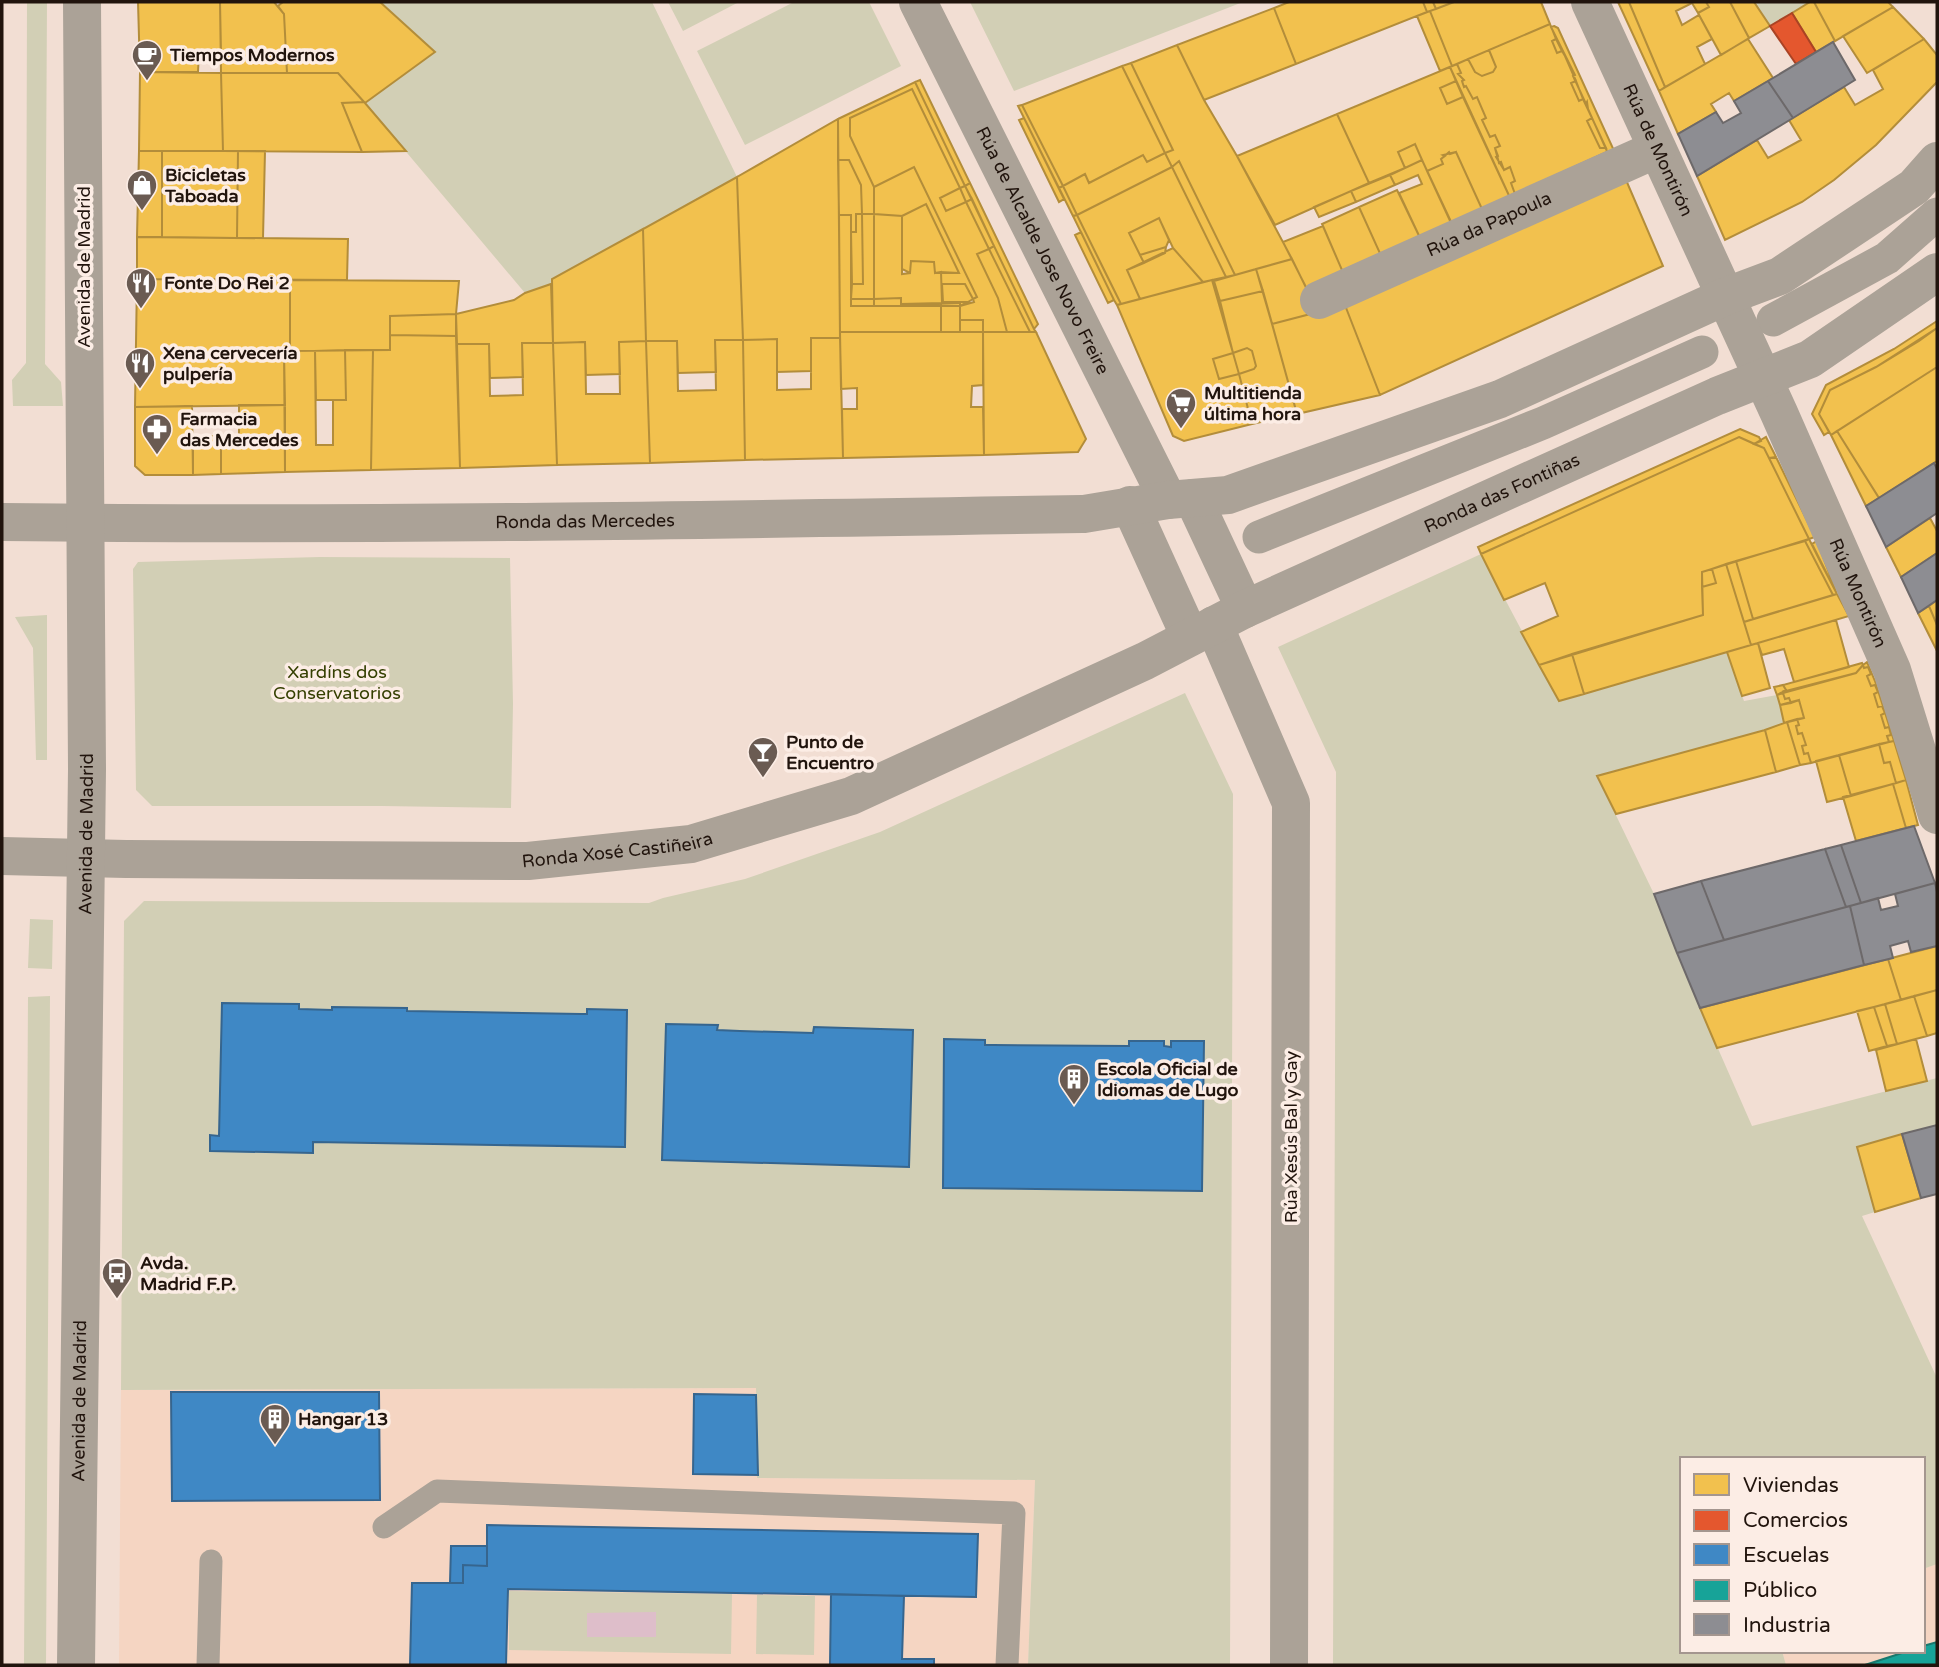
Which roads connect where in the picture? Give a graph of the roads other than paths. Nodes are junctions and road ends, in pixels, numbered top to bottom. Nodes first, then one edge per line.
1 (82, 2) edge
2 (918, 2) edge
3 (1590, 2) edge
4 (1657, 149) junction
5 (1937, 161) edge
6 (1937, 214) edge
7 (1937, 272) edge
8 (1724, 298) junction
9 (1319, 300) dead end
10 (1773, 320) dead end
11 (1702, 352) dead end
12 (1761, 377) junction
13 (1180, 499) junction
14 (1130, 505) junction
15 (2, 522) edge
16 (85, 523) junction
17 (1259, 537) dead end
18 (1216, 624) junction
19 (1937, 815) edge
20 (2, 856) edge
21 (86, 858) junction
22 (384, 1527) dead end
23 (211, 1561) dead end
24 (75, 1665) edge
25 (208, 1665) edge
26 (1007, 1665) edge
27 (1289, 1665) edge

1 - 16 street, Avenida de Madrid
2 - 13 street, Rúa de Alcalde Jose Novo Freire
3 - 4 street, Rúa de Montirón
4 - 8 street, Rúa de Montirón
4 - 9 street, Rúa da Papoula
5 - 8 street
6 - 10 street
7 - 12 street, Ronda das Fontiñas
8 - 12 street, Rúa de Montirón
8 - 13 street
11 - 17 street
12 - 18 street, Ronda das Fontiñas
12 - 19 street, Rúa Montirón
13 - 14 street, Ronda das Mercedes
13 - 18 street, Rúa de Alcalde Jose Novo Freire
14 - 16 street, Ronda das Mercedes
14 - 18 street
15 - 16 street, Ronda das Mercedes
16 - 21 street, Avenida de Madrid
18 - 21 street, Ronda Xosé Castiñeira
18 - 27 street, Rúa Xesús Bal y Gay
20 - 21 street, Ronda Xosé Castiñeira
21 - 24 street, Avenida de Madrid
22 - 26 lane
23 - 25 lane

